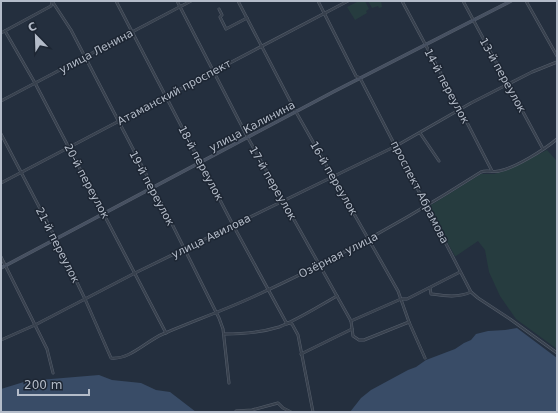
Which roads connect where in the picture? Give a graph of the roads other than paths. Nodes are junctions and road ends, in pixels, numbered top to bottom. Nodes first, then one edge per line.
1 (52, 1) edge
2 (116, 1) edge
3 (177, 1) edge
4 (191, 1) edge
5 (238, 1) edge
6 (318, 1) edge
7 (348, 1) edge
8 (402, 1) edge
9 (464, 1) edge
10 (511, 1) edge
11 (526, 1) edge
12 (180, 6) junction
13 (219, 9) dead end
14 (324, 13) junction
15 (247, 18) junction
16 (473, 20) junction
17 (5, 30) junction
18 (133, 31) junction
19 (1, 33) edge
20 (425, 44) junction
21 (262, 46) junction
22 (557, 56) edge
23 (84, 57) junction
24 (557, 62) edge
25 (213, 71) junction
26 (360, 78) junction
27 (36, 83) junction
28 (508, 84) junction
29 (166, 96) junction
30 (1, 101) edge
31 (460, 109) junction
32 (296, 112) junction
33 (117, 122) junction
34 (420, 133) junction
35 (1, 134) edge
36 (248, 138) junction
37 (557, 139) edge
38 (396, 146) junction
39 (69, 147) junction
40 (543, 149) junction
41 (439, 161) dead end
42 (200, 162) junction
43 (492, 171) junction
44 (21, 172) junction
45 (333, 177) junction
46 (1, 183) edge
47 (152, 188) junction
48 (284, 201) junction
49 (426, 207) junction
50 (104, 214) junction
51 (233, 225) junction
52 (56, 239) junction
53 (369, 240) junction
54 (184, 249) junction
55 (1, 258) edge
56 (320, 265) junction
57 (5, 266) junction
58 (1, 268) edge
59 (460, 272) junction
60 (135, 273) junction
61 (430, 288) junction
62 (268, 290) junction
63 (471, 292) junction
64 (337, 296) junction
65 (85, 299) junction
66 (401, 299) junction
67 (216, 312) junction
68 (351, 321) junction
69 (409, 322) junction
70 (288, 323) junction
71 (35, 325) junction
72 (352, 326) junction
73 (166, 332) junction
74 (224, 334) junction
75 (1, 340) edge
76 (557, 353) edge
77 (301, 354) junction
78 (111, 358) joint
79 (425, 358) dead end
80 (53, 373) dead end
81 (229, 382) dead end
82 (236, 410) dead end
83 (291, 412) edge
84 (313, 412) edge

1 - 17 street
1 - 23 street, 19-й переулок
2 - 18 street, 18-й переулок
3 - 12 street, 17-й переулок
4 - 12 street, улица Ленина
5 - 15 street, 16-й переулок
6 - 14 street, проспект Абрамова
7 - 14 street, Атаманский проспект
8 - 20 street, 14-й переулок
9 - 16 street, 13-й переулок
10 - 16 main road, улица Калинина
11 - 22 street
12 - 18 street, улица Ленина
12 - 25 street, 17-й переулок
13 - 15 street
14 - 21 street, Атаманский проспект
14 - 26 street, проспект Абрамова
15 - 21 street, 16-й переулок
16 - 20 main road, улица Калинина
16 - 28 street, 13-й переулок
17 - 19 street
17 - 27 street, 20-й переулок
18 - 23 street, улица Ленина
18 - 29 street, 18-й переулок
20 - 26 main road, улица Калинина
20 - 31 street, 14-й переулок
21 - 25 street, Атаманский проспект
21 - 32 street, 16-й переулок
23 - 27 street, улица Ленина
23 - 33 street, 19-й переулок
24 - 28 street, улица Авилова
25 - 29 street, Атаманский проспект
25 - 36 street, 17-й переулок
26 - 32 main road, улица Калинина
26 - 38 street, проспект Абрамова
27 - 30 street, улица Ленина
27 - 39 street, 20-й переулок
28 - 31 street, улица Авилова
28 - 40 street, 13-й переулок
29 - 33 street, Атаманский проспект
29 - 42 street, 18-й переулок
31 - 34 street, улица Авилова
31 - 43 street, 14-й переулок
32 - 36 main road, улица Калинина
32 - 45 street, 16-й переулок
33 - 39 street, Атаманский проспект
33 - 47 street, 19-й переулок
34 - 38 street, улица Авилова
34 - 41 street
35 - 44 street, 21-й переулок
36 - 42 main road, улица Калинина
36 - 48 street, 17-й переулок
37 - 40 street, Озёрная улица
38 - 45 street, улица Авилова
38 - 49 street, проспект Абрамова
39 - 44 street, Атаманский проспект
39 - 50 street, 20-й переулок
40 - 43 street, Озёрная улица
42 - 47 main road, улица Калинина
42 - 51 street, 18-й переулок
43 - 49 street, Озёрная улица
44 - 46 street, Атаманский проспект
44 - 52 street, 21-й переулок
45 - 48 street, улица Авилова
45 - 53 street, 16-й переулок
47 - 50 main road, улица Калинина
47 - 54 street, 19-й переулок
48 - 51 street, улица Авилова
48 - 56 street, 17-й переулок
49 - 53 street, Озёрная улица
49 - 59 street, проспект Абрамова
50 - 52 main road, улица Калинина
50 - 60 street, 20-й переулок
51 - 54 street, улица Авилова
51 - 62 street, 18-й переулок
52 - 57 main road, улица Калинина
52 - 65 street, 21-й переулок
53 - 56 street, Озёрная улица
53 - 66 street, 16-й переулок
54 - 60 street, улица Авилова
54 - 67 street, 19-й переулок
55 - 57 street
56 - 62 street, Озёрная улица
56 - 64 street, 17-й переулок
57 - 58 main road, улица Калинина
57 - 71 street
59 - 61 street
59 - 63 street, проспект Абрамова
60 - 65 street, улица Авилова
60 - 73 street, 20-й переулок
61 - 63 street
61 - 66 street
62 - 67 street, Озёрная улица
62 - 70 street, 18-й переулок
63 - 76 street, проспект Абрамова
64 - 68 street, 17-й переулок
64 - 70 street
65 - 71 street, улица Авилова
65 - 78 street, 21-й переулок
66 - 68 street
66 - 69 street, 16-й переулок
67 - 73 street, Озёрная улица
67 - 74 street, 19-й переулок
68 - 72 street, 17-й переулок
69 - 72 street, 17-й переулок
69 - 79 street, 16-й переулок
70 - 74 street
70 - 77 street, 18-й переулок
71 - 75 street, улица Авилова
71 - 80 street
72 - 77 street
73 - 78 street, Озёрная улица
74 - 81 street, 19-й переулок
77 - 84 street, 18-й переулок
82 - 83 street

